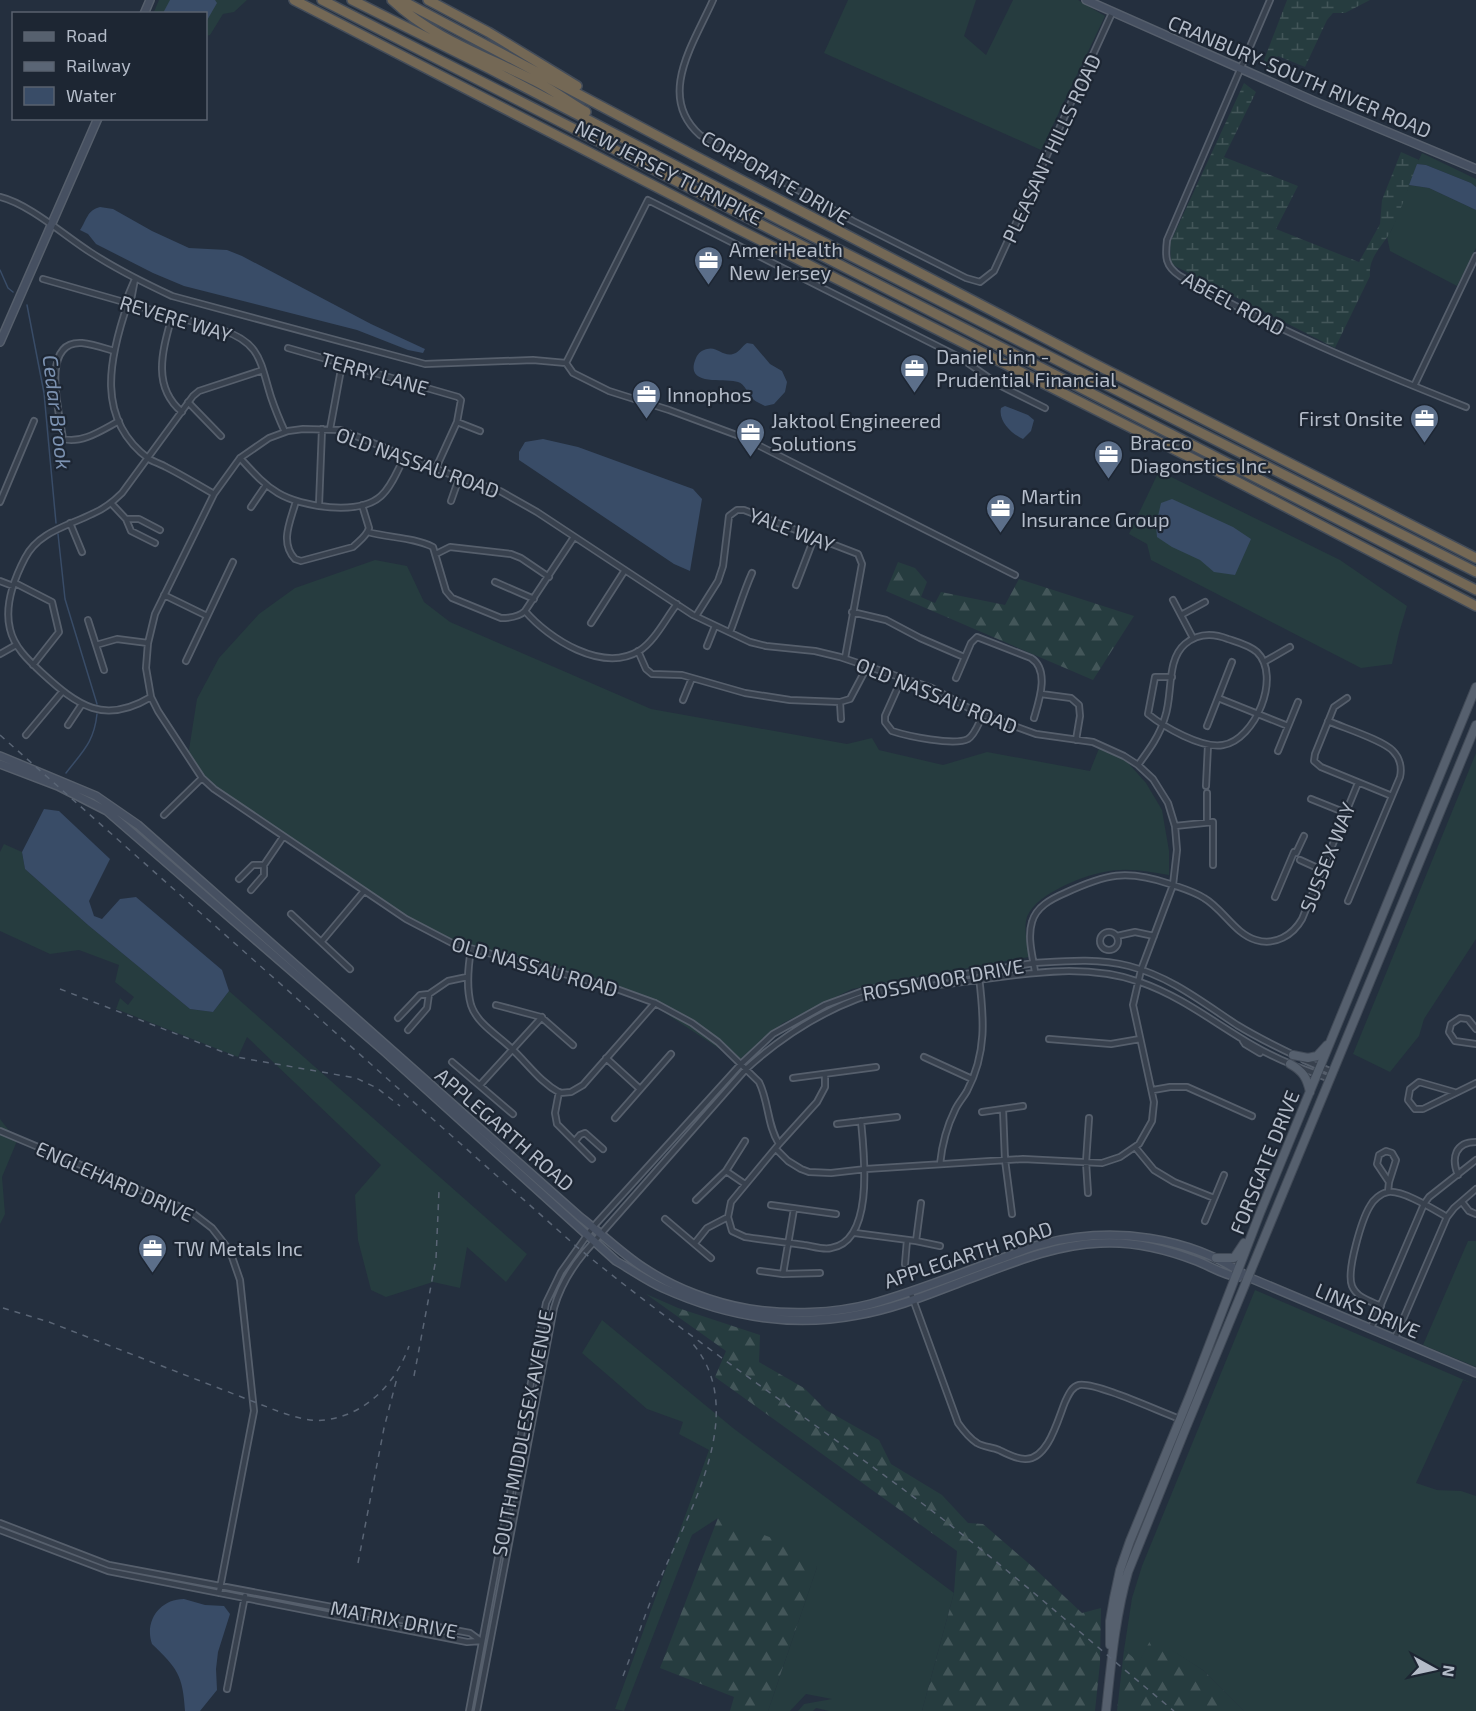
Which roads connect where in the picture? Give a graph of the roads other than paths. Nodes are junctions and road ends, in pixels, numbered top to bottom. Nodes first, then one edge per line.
1 (294, 0) edge
2 (322, 0) edge
3 (352, 0) edge
4 (392, 0) edge
5 (401, 0) edge
6 (428, 0) edge
7 (713, 0) edge
8 (1086, 0) edge
9 (1270, 0) edge
10 (1112, 13) junction
11 (1242, 69) junction
12 (97, 120) edge
13 (635, 123) junction
14 (1476, 169) edge
15 (700, 177) junction
16 (0, 197) edge
17 (51, 225) junction
18 (1476, 256) edge
19 (43, 279) dead end
20 (135, 279) junction
21 (985, 280) joint
22 (128, 303) junction
23 (172, 316) junction
24 (0, 342) edge
25 (288, 348) dead end
26 (114, 351) junction
27 (566, 363) junction
28 (342, 364) junction
29 (263, 370) junction
30 (1414, 386) junction
31 (188, 402) junction
32 (1466, 407) dead end
33 (1045, 408) dead end
34 (182, 412) junction
35 (34, 421) dead end
36 (119, 421) junction
37 (457, 422) junction
38 (322, 429) junction
39 (330, 429) junction
40 (480, 431) dead end
41 (285, 432) junction
42 (221, 436) dead end
43 (405, 456) junction
44 (148, 458) junction
45 (240, 458) junction
46 (436, 468) junction
47 (459, 478) junction
48 (266, 485) junction
49 (214, 494) junction
50 (296, 501) junction
51 (451, 501) dead end
52 (0, 502) edge
53 (111, 503) junction
54 (362, 504) junction
55 (319, 505) junction
56 (251, 507) dead end
57 (126, 519) junction
58 (70, 523) junction
59 (160, 530) dead end
60 (368, 532) junction
61 (574, 537) junction
62 (814, 538) junction
63 (155, 543) dead end
64 (82, 552) dead end
65 (436, 554) junction
66 (1476, 558) edge
67 (233, 562) dead end
68 (625, 570) junction
69 (1476, 572) edge
70 (752, 573) dead end
71 (1015, 575) dead end
72 (549, 577) junction
73 (0, 581) edge
74 (495, 582) dead end
75 (14, 585) junction
76 (796, 585) dead end
77 (1476, 590) edge
78 (164, 595) junction
79 (534, 599) junction
80 (1173, 600) dead end
81 (1205, 602) dead end
82 (677, 604) junction
83 (1476, 606) edge
84 (525, 611) junction
85 (852, 612) junction
86 (1181, 615) junction
87 (207, 616) junction
88 (696, 616) junction
89 (88, 620) dead end
90 (591, 623) dead end
91 (715, 626) junction
92 (730, 632) junction
93 (1193, 638) junction
94 (148, 644) junction
95 (16, 645) junction
96 (96, 645) junction
97 (706, 646) dead end
98 (1290, 647) dead end
99 (638, 651) junction
100 (0, 654) edge
101 (964, 657) junction
102 (845, 658) junction
103 (186, 661) dead end
104 (1232, 662) dead end
105 (1264, 662) junction
106 (33, 665) junction
107 (867, 667) junction
108 (104, 670) dead end
109 (1172, 677) junction
110 (692, 678) junction
111 (902, 678) junction
112 (956, 678) dead end
113 (1476, 687) edge
114 (62, 692) junction
115 (1041, 694) junction
116 (151, 696) junction
117 (1218, 698) junction
118 (1347, 698) dead end
119 (683, 700) dead end
120 (840, 702) junction
121 (1298, 702) dead end
122 (82, 705) junction
123 (1257, 713) junction
124 (983, 715) junction
125 (1034, 718) dead end
126 (841, 719) dead end
127 (1328, 721) junction
128 (68, 725) dead end
129 (1163, 725) junction
130 (1476, 725) edge
131 (1207, 726) dead end
132 (1288, 726) junction
133 (26, 735) dead end
134 (1076, 740) junction
135 (1208, 745) junction
136 (1278, 751) dead end
137 (0, 756) edge
138 (0, 764) edge
139 (1138, 765) junction
140 (202, 778) junction
141 (1358, 783) junction
142 (1206, 786) dead end
143 (1206, 793) dead end
144 (1392, 796) junction
145 (1311, 799) dead end
146 (1346, 813) junction
147 (164, 815) dead end
148 (1210, 822) junction
149 (1175, 826) junction
150 (1304, 836) dead end
151 (283, 837) junction
152 (1300, 860) dead end
153 (264, 865) junction
154 (1213, 865) dead end
155 (1322, 870) junction
156 (239, 879) dead end
157 (1173, 885) junction
158 (251, 890) dead end
159 (364, 891) junction
160 (1275, 897) dead end
161 (1348, 901) dead end
162 (291, 914) dead end
163 (1117, 936) dead end
164 (1154, 936) junction
165 (322, 941) junction
166 (471, 950) junction
167 (1034, 963) junction
168 (350, 969) dead end
169 (1141, 970) junction
170 (978, 972) junction
171 (1035, 972) junction
172 (468, 977) junction
173 (979, 980) junction
174 (1138, 981) junction
175 (1178, 986) junction
176 (429, 994) junction
177 (1174, 995) junction
178 (655, 1003) junction
179 (496, 1005) dead end
180 (542, 1017) junction
181 (398, 1018) dead end
182 (1476, 1029) edge
183 (408, 1030) dead end
184 (1336, 1031) junction
185 (1250, 1032) junction
186 (1049, 1039) dead end
187 (1140, 1039) junction
188 (1243, 1039) junction
189 (1476, 1044) edge
190 (573, 1045) dead end
191 (513, 1050) junction
192 (671, 1054) dead end
193 (1293, 1055) junction
194 (924, 1057) dead end
195 (606, 1058) junction
196 (453, 1062) dead end
197 (741, 1064) junction
198 (1290, 1064) junction
199 (876, 1067) dead end
200 (746, 1068) junction
201 (1319, 1071) junction
202 (825, 1074) junction
203 (1331, 1076) junction
204 (792, 1078) dead end
205 (972, 1079) junction
206 (1476, 1083) edge
207 (480, 1085) junction
208 (640, 1089) junction
209 (1153, 1090) junction
210 (559, 1092) junction
211 (1454, 1092) junction
212 (1310, 1093) junction
213 (1023, 1106) dead end
214 (1003, 1109) junction
215 (982, 1112) dead end
216 (513, 1114) dead end
217 (1252, 1116) dead end
218 (897, 1117) dead end
219 (615, 1118) dead end
220 (1089, 1118) dead end
221 (861, 1121) junction
222 (837, 1124) dead end
223 (0, 1131) edge
224 (574, 1141) junction
225 (745, 1141) dead end
226 (1476, 1142) edge
227 (778, 1146) junction
228 (1135, 1147) junction
229 (603, 1149) dead end
230 (592, 1158) dead end
231 (1005, 1160) junction
232 (1476, 1160) edge
233 (1086, 1162) junction
234 (940, 1164) junction
235 (866, 1169) junction
236 (726, 1171) junction
237 (1458, 1174) junction
238 (1224, 1175) dead end
239 (1389, 1182) junction
240 (745, 1184) junction
241 (1476, 1189) edge
242 (1389, 1192) junction
243 (1088, 1193) dead end
244 (1214, 1198) junction
245 (696, 1200) dead end
246 (1461, 1202) junction
247 (921, 1203) dead end
248 (1424, 1204) junction
249 (771, 1205) dead end
250 (794, 1209) junction
251 (1260, 1213) junction
252 (836, 1214) dead end
253 (1012, 1214) dead end
254 (1476, 1214) edge
255 (728, 1217) junction
256 (1447, 1217) junction
257 (665, 1219) dead end
258 (1205, 1221) dead end
259 (593, 1227) junction
260 (855, 1233) junction
261 (587, 1234) junction
262 (602, 1234) junction
263 (907, 1240) junction
264 (916, 1241) junction
265 (595, 1242) junction
266 (695, 1243) junction
267 (789, 1243) junction
268 (940, 1246) dead end
269 (711, 1258) dead end
270 (1216, 1258) junction
271 (904, 1264) dead end
272 (760, 1271) dead end
273 (820, 1273) dead end
274 (783, 1274) junction
275 (1237, 1274) junction
276 (1248, 1277) junction
277 (910, 1291) junction
278 (913, 1300) junction
279 (1381, 1306) junction
280 (1371, 1328) junction
281 (1395, 1338) junction
282 (1476, 1373) edge
283 (1184, 1421) junction
284 (0, 1523) edge
285 (0, 1530) edge
286 (220, 1586) junction
287 (246, 1591) junction
288 (219, 1593) junction
289 (244, 1599) junction
290 (481, 1641) junction
291 (227, 1689) dead end
292 (469, 1711) edge
293 (477, 1711) edge
294 (1106, 1711) edge

1 - 83 highway, NEW JERSEY TURNPIKE
2 - 77 highway, NEW JERSEY TURNPIKE
3 - 15 highway, NEW JERSEY TURNPIKE
4 - 15 highway
5 - 13 highway, NEW JERSEY TURNPIKE
6 - 13 highway
7 - 21 street, CORPORATE DRIVE
8 - 10 main road, CRANBURY-SOUTH RIVER ROAD
9 - 11 street
10 - 11 main road, CRANBURY-SOUTH RIVER ROAD
10 - 21 street, PLEASANT HILLS ROAD
11 - 14 main road, CRANBURY-SOUTH RIVER ROAD
11 - 30 street, ABEEL ROAD
12 - 17 main road
13 - 66 highway, NEW JERSEY TURNPIKE
15 - 69 highway, NEW JERSEY TURNPIKE
16 - 17 street
17 - 20 street
17 - 24 main road
18 - 30 street
19 - 22 street, REVERE WAY
20 - 22 street
20 - 27 street
22 - 23 street, REVERE WAY
22 - 26 street
23 - 29 street, REVERE WAY
23 - 34 street
25 - 28 street, TERRY LANE
26 - 36 street
26 - 36 street
27 - 33 street
27 - 71 street
28 - 37 street, TERRY LANE
28 - 39 street
29 - 31 street
29 - 41 street, REVERE WAY
30 - 32 street, ABEEL ROAD
31 - 34 street
31 - 42 street
34 - 44 street
35 - 52 street
36 - 44 street
37 - 40 street
37 - 46 street
38 - 39 street, OLD NASSAU ROAD
38 - 41 street, OLD NASSAU ROAD
38 - 55 street
39 - 43 street, OLD NASSAU ROAD
41 - 45 street, OLD NASSAU ROAD
43 - 46 street, OLD NASSAU ROAD
43 - 54 street
44 - 49 street
44 - 53 street
45 - 48 street
45 - 49 street, OLD NASSAU ROAD
46 - 47 street, OLD NASSAU ROAD
47 - 51 street
47 - 61 street, OLD NASSAU ROAD
48 - 50 street
48 - 56 street
49 - 78 street, OLD NASSAU ROAD
50 - 55 street
50 - 60 street
53 - 57 street
53 - 58 street
54 - 55 street
54 - 60 street
57 - 59 street
57 - 63 street
58 - 64 street
58 - 75 street
60 - 65 street
61 - 68 street, OLD NASSAU ROAD
61 - 72 street
62 - 76 street
62 - 85 street, YALE WAY
62 - 88 street, YALE WAY
65 - 72 street
65 - 84 street
67 - 87 street
68 - 82 street, OLD NASSAU ROAD
68 - 90 street
70 - 92 street
72 - 79 street
73 - 75 street
74 - 79 street
75 - 95 street
75 - 106 street
78 - 87 street
78 - 94 street, OLD NASSAU ROAD
79 - 84 street
80 - 86 street
81 - 86 street
82 - 88 street, OLD NASSAU ROAD
82 - 99 street
84 - 99 street
85 - 101 street
85 - 102 street, YALE WAY
86 - 93 street
87 - 103 street
88 - 91 street, OLD NASSAU ROAD
89 - 96 street
91 - 92 street, OLD NASSAU ROAD
91 - 97 street
92 - 102 street, OLD NASSAU ROAD
93 - 105 street
93 - 109 street
94 - 96 street
94 - 116 street, OLD NASSAU ROAD
95 - 100 street
95 - 106 street
96 - 108 street
98 - 105 street
99 - 110 street
101 - 112 street
101 - 115 street
102 - 107 street, OLD NASSAU ROAD
104 - 117 street
105 - 123 street
106 - 114 street
107 - 111 street, OLD NASSAU ROAD
107 - 120 street
109 - 129 street
109 - 129 street
110 - 119 street
110 - 120 street
111 - 124 street, OLD NASSAU ROAD
111 - 124 street
113 - 184 main road, FORSGATE DRIVE
114 - 122 street
114 - 133 street
115 - 125 street
115 - 134 street
116 - 122 street
116 - 140 street, OLD NASSAU ROAD
117 - 123 street
117 - 131 street
118 - 127 street
120 - 126 street
121 - 132 street
122 - 128 street
123 - 132 street
123 - 135 street
124 - 134 street, OLD NASSAU ROAD
127 - 141 street
127 - 144 street
129 - 135 street
129 - 139 street
130 - 203 main road, FORSGATE DRIVE
132 - 136 street
134 - 139 street, OLD NASSAU ROAD
135 - 142 street
137 - 259 main road, APPLEGARTH ROAD
138 - 261 main road, APPLEGARTH ROAD
139 - 149 street, OLD NASSAU ROAD
140 - 147 street
140 - 151 street, OLD NASSAU ROAD
141 - 144 street
141 - 146 street, SUSSEX WAY
143 - 148 street
144 - 161 street
145 - 146 street
146 - 155 street, SUSSEX WAY
148 - 149 street
148 - 154 street
149 - 157 street
150 - 160 street
151 - 153 street
151 - 159 street, OLD NASSAU ROAD
152 - 155 street
153 - 156 street
153 - 158 street
155 - 157 street, SUSSEX WAY
157 - 164 street
157 - 167 street, SUSSEX WAY
159 - 165 street
159 - 166 street, OLD NASSAU ROAD
162 - 165 street
163 - 164 street
164 - 169 street
165 - 168 street
166 - 172 street
166 - 178 street, OLD NASSAU ROAD
167 - 169 street, ROSSMOOR DRIVE
167 - 170 street, ROSSMOOR DRIVE
167 - 171 street, SUSSEX WAY
169 - 174 street
169 - 175 street, ROSSMOOR DRIVE
170 - 173 street
170 - 197 street, ROSSMOOR DRIVE
171 - 173 street, ROSSMOOR DRIVE
171 - 174 street, ROSSMOOR DRIVE
172 - 176 street
172 - 191 street
173 - 200 street, ROSSMOOR DRIVE
173 - 205 street
174 - 177 street, ROSSMOOR DRIVE
174 - 187 street
175 - 177 street
175 - 185 street, ROSSMOOR DRIVE
176 - 181 street
176 - 183 street
177 - 188 street, ROSSMOOR DRIVE
178 - 195 street
178 - 197 street, OLD NASSAU ROAD
179 - 180 street
180 - 190 street
180 - 191 street
182 - 189 street
184 - 193 main road
184 - 201 main road, FORSGATE DRIVE
185 - 188 street
185 - 193 street, ROSSMOOR DRIVE
186 - 187 street
187 - 209 street
188 - 198 street, ROSSMOOR DRIVE
191 - 207 street
191 - 210 street
192 - 208 street
193 - 201 street, ROSSMOOR DRIVE
194 - 205 street
195 - 208 street
195 - 210 street
196 - 207 street
197 - 200 street, OLD NASSAU ROAD
197 - 259 street, ROSSMOOR DRIVE
198 - 201 street, ROSSMOOR DRIVE
198 - 212 main road
199 - 202 street
200 - 227 street, OLD NASSAU ROAD
200 - 262 street, ROSSMOOR DRIVE
201 - 203 street, ROSSMOOR DRIVE
201 - 212 main road, FORSGATE DRIVE
202 - 204 street
202 - 227 street
203 - 276 main road, FORSGATE DRIVE
205 - 234 street
206 - 211 street
207 - 216 street
208 - 219 street
209 - 217 street
209 - 228 street
210 - 224 street
211 - 211 street
212 - 251 main road, FORSGATE DRIVE
213 - 214 street
214 - 215 street
214 - 231 street
218 - 221 street
220 - 233 street
221 - 222 street
221 - 235 street
223 - 286 street, ENGLEHARD DRIVE
224 - 229 street
224 - 230 street
225 - 236 street
226 - 237 street
227 - 235 street
227 - 240 street
228 - 233 street
228 - 244 street
231 - 233 street
231 - 234 street
231 - 253 street
232 - 237 street
233 - 243 street
234 - 235 street
235 - 260 street
236 - 240 street
236 - 245 street
237 - 248 street
238 - 244 street
239 - 239 street
239 - 242 street
240 - 255 street
241 - 246 street
242 - 248 street
242 - 279 street
244 - 258 street
246 - 254 street
246 - 256 street
247 - 264 street
248 - 256 street
248 - 279 street
249 - 250 street
250 - 252 street
250 - 267 street
251 - 270 main road
251 - 275 main road, FORSGATE DRIVE
255 - 266 street
255 - 267 street
256 - 281 street
257 - 266 street
259 - 261 street, ROSSMOOR DRIVE
259 - 262 main road, APPLEGARTH ROAD
260 - 263 street
260 - 267 street
261 - 265 main road, APPLEGARTH ROAD
261 - 290 street, SOUTH MIDDLESEX AVENUE
262 - 265 street, ROSSMOOR DRIVE
262 - 277 main road, APPLEGARTH ROAD
263 - 264 street
263 - 271 street
264 - 268 street
265 - 278 main road, APPLEGARTH ROAD
265 - 293 street, SOUTH MIDDLESEX AVENUE
266 - 269 street
267 - 274 street
270 - 275 main road, APPLEGARTH ROAD
270 - 277 main road, APPLEGARTH ROAD
272 - 274 street
273 - 274 street
275 - 276 main road, APPLEGARTH ROAD
275 - 278 main road, APPLEGARTH ROAD
275 - 283 main road, FORSGATE DRIVE
276 - 280 main road, LINKS DRIVE
276 - 283 main road, FORSGATE DRIVE
277 - 278 street
278 - 283 street
279 - 280 street
280 - 281 main road, LINKS DRIVE
281 - 282 main road, LINKS DRIVE
283 - 294 main road, FORSGATE DRIVE
284 - 286 street, MATRIX DRIVE
285 - 288 street, MATRIX DRIVE
286 - 287 street, MATRIX DRIVE
286 - 288 street, ENGLEHARD DRIVE
287 - 289 street
287 - 290 street, MATRIX DRIVE
288 - 289 street, MATRIX DRIVE
289 - 290 street, MATRIX DRIVE
289 - 291 street
290 - 292 street, SOUTH MIDDLESEX AVENUE

